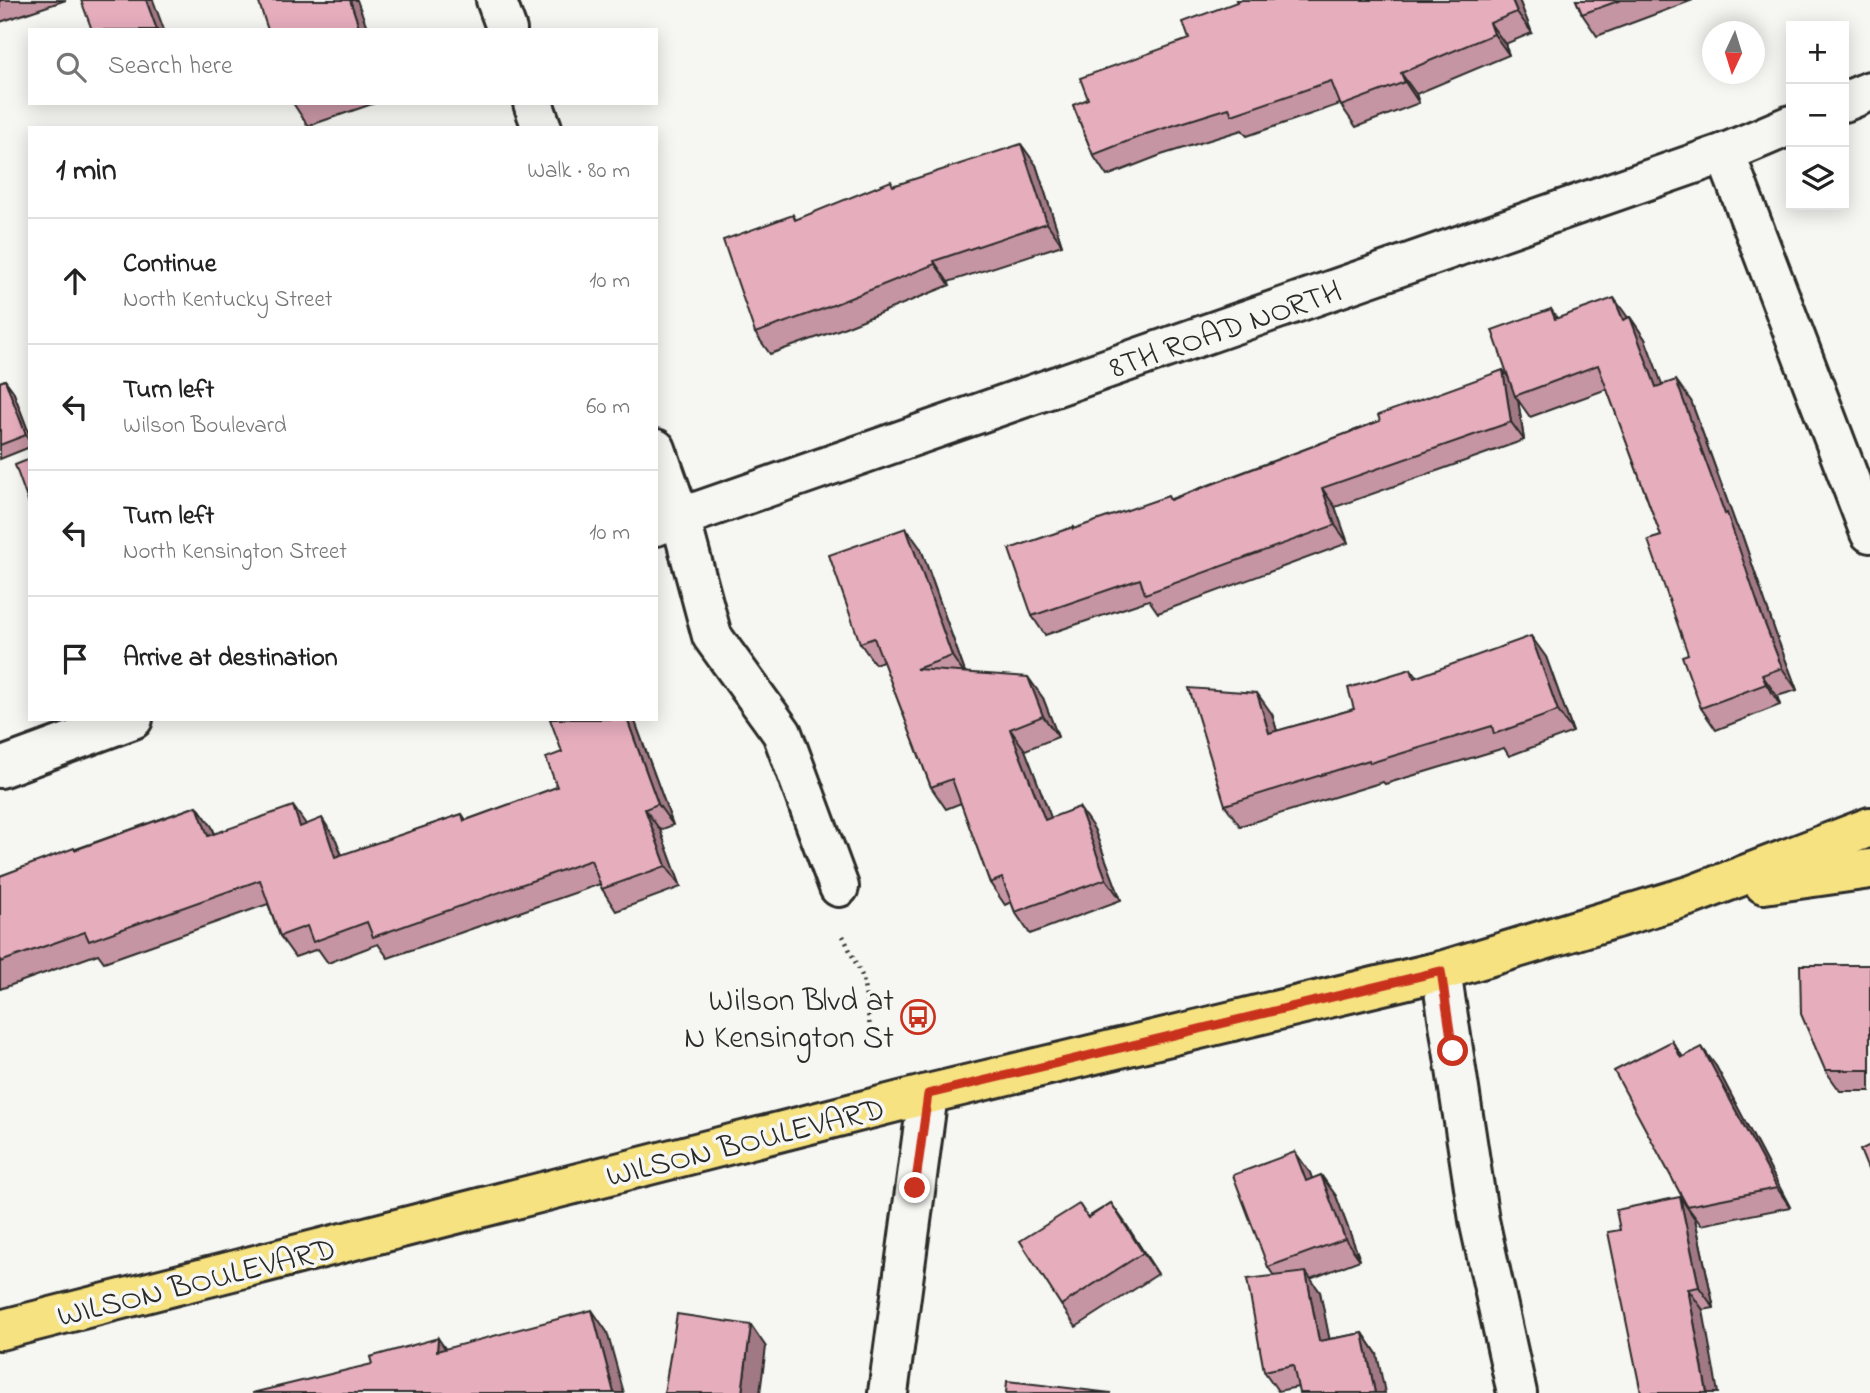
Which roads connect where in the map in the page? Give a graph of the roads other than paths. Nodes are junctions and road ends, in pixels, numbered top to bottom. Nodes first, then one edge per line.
1 (496, 0) edge
2 (506, 28) edge
3 (1870, 91) edge
4 (1849, 100) edge
5 (534, 105) edge
6 (541, 126) edge
7 (1786, 127) edge
8 (1725, 153) junction
9 (658, 461) edge
10 (668, 522) edge
11 (1870, 533) edge
12 (128, 721) edge
13 (0, 768) edge
14 (1870, 827) edge
15 (1870, 869) edge
16 (839, 887) dead end
17 (1692, 895) junction
18 (1441, 971) junction
19 (928, 1094) junction
20 (0, 1330) edge
21 (887, 1393) edge
22 (1517, 1393) edge

1 - 2 street
3 - 4 street
5 - 6 street
7 - 8 street, 8TH ROAD NORTH
8 - 10 street, 8TH ROAD NORTH
8 - 11 street
9 - 10 street
10 - 16 street
12 - 13 street
14 - 17 main road, WILSON BOULEVARD
15 - 17 main road, WILSON BOULEVARD
17 - 18 main road, WILSON BOULEVARD
18 - 19 main road, WILSON BOULEVARD
18 - 22 street
19 - 20 main road, WILSON BOULEVARD
19 - 21 street

